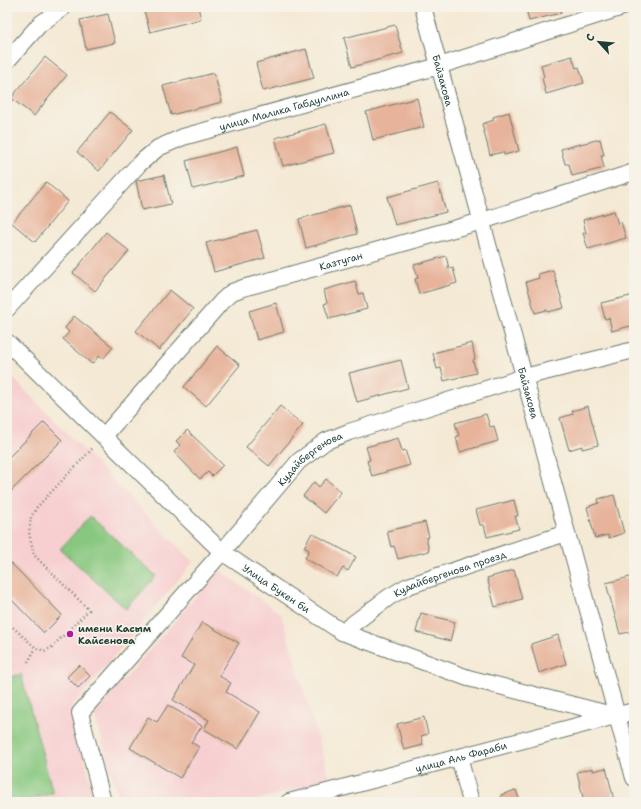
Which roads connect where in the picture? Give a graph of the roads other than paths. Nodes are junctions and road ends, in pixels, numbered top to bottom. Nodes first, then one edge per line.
1 (64, 7) edge
2 (423, 7) edge
3 (623, 7) edge
4 (7, 61) edge
5 (439, 66) junction
6 (634, 172) edge
7 (482, 221) junction
8 (7, 309) edge
9 (7, 342) edge
10 (634, 350) edge
11 (524, 377) junction
12 (104, 436) junction
13 (566, 533) junction
14 (222, 552) junction
15 (342, 632) junction
16 (634, 711) edge
17 (616, 716) junction
18 (459, 757) junction
19 (634, 778) edge
20 (295, 801) edge
21 (103, 802) edge
22 (471, 802) edge

1 - 4 street
2 - 5 street, Байзакова
3 - 5 street, улица Малика Габдуллина
5 - 7 street, Байзакова
5 - 8 street, улица Малика Габдуллина
6 - 7 street, Казтуган
7 - 11 street, Байзакова
7 - 12 street, Казтуган
9 - 12 street, Улица Букен би
10 - 11 street, Кудайбергенова
11 - 13 street, Байзакова
11 - 14 street, Кудайбергенова
12 - 14 street, Улица Букен би
13 - 15 street, Кудайбергенова проезд
13 - 17 street, Байзакова
14 - 15 street, Улица Букен би
14 - 21 street, Кудайбергенова
15 - 17 street, Улица Букен би
16 - 17 street, улица Аль Фараби
17 - 18 street, улица Аль Фараби
17 - 19 street, Байзакова
18 - 20 street, улица Аль Фараби
18 - 22 street

